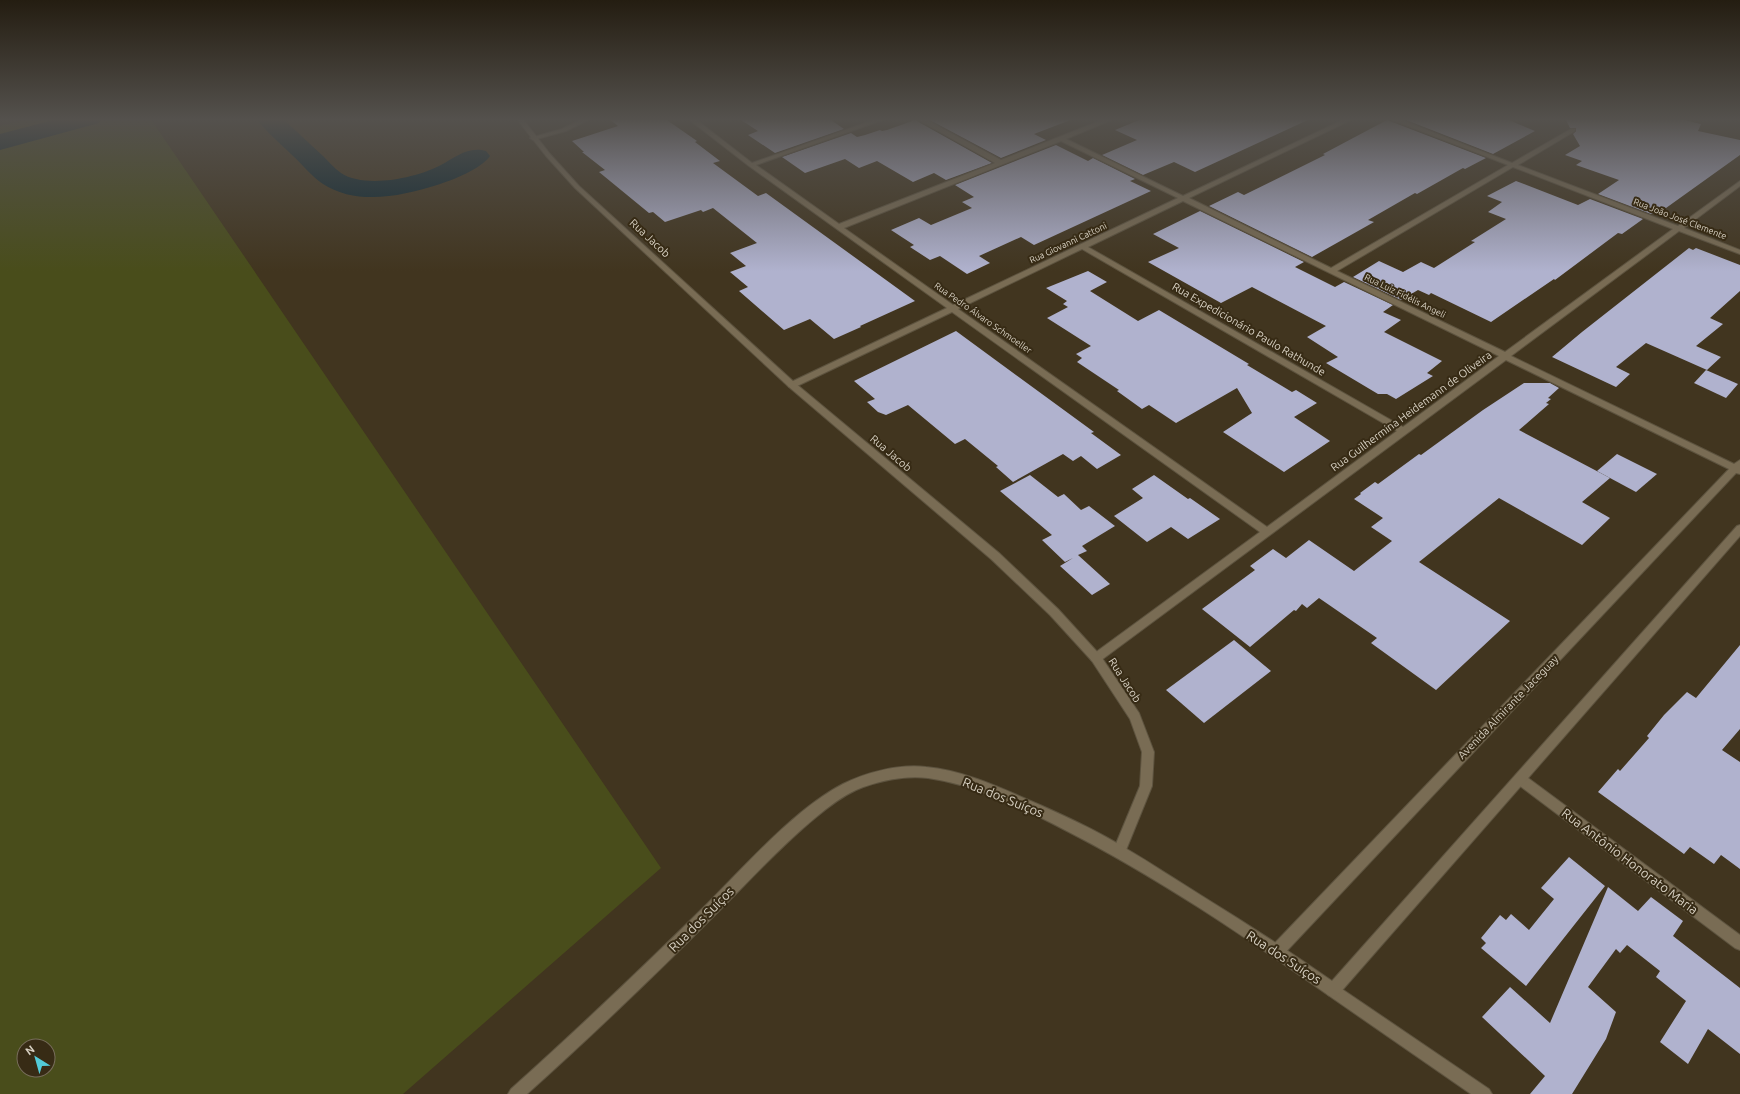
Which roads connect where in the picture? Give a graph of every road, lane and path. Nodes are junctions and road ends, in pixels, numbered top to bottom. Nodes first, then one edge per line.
1 (561, 169) edge
2 (757, 169) edge
3 (986, 169) edge
4 (1124, 169) edge
5 (1244, 169) edge
6 (1506, 169) edge
7 (1524, 169) edge
8 (1740, 182) edge
9 (1183, 198) junction
10 (839, 227) junction
11 (1678, 228) junction
12 (1082, 246) junction
13 (1740, 252) edge
14 (1332, 271) junction
15 (952, 308) junction
16 (1505, 356) junction
17 (792, 385) junction
18 (1404, 431) junction
19 (1738, 468) edge
20 (1740, 529) edge
21 (1267, 532) junction
22 (1096, 658) junction
23 (1520, 779) junction
24 (1119, 851) junction
25 (1740, 943) edge
26 (1277, 951) junction
27 (1333, 990) junction
28 (516, 1094) edge
29 (1484, 1094) edge

1 - 17 street, Rua Jacob
2 - 10 street, Rua Pedro Álvaro Schmoeller
3 - 10 street
4 - 9 street, Rua Luiz Fidélis Angeli
5 - 9 street, Rua Giovanni Cattoni
6 - 14 street
7 - 11 street, Rua João José Clemente
8 - 11 street, Rua Guilhermina Heidemann de Oliveira
9 - 12 street, Rua Giovanni Cattoni
9 - 14 street, Rua Luiz Fidélis Angeli
10 - 15 street, Rua Pedro Álvaro Schmoeller
11 - 13 street, Rua João José Clemente
11 - 16 street, Rua Guilhermina Heidemann de Oliveira
12 - 15 street, Rua Giovanni Cattoni
12 - 18 street, Rua Expedicionário Paulo Rathunde
14 - 16 street, Rua Luiz Fidélis Angeli
15 - 17 street, Rua Giovanni Cattoni
15 - 21 street, Rua Pedro Álvaro Schmoeller
16 - 18 street, Rua Guilhermina Heidemann de Oliveira
16 - 19 street, Rua Luiz Fidélis Angeli
17 - 22 street, Rua Jacob
18 - 21 street, Rua Guilhermina Heidemann de Oliveira
19 - 26 street, Avenida Almirante Jaceguay
20 - 23 street
21 - 22 street, Rua Guilhermina Heidemann de Oliveira
22 - 24 street, Rua Jacob
23 - 25 street, Rua Antônio Honorato Maria
23 - 27 street
24 - 26 street, Rua dos Suíços
24 - 28 street, Rua dos Suíços
26 - 27 street, Rua dos Suíços
27 - 29 street, Rua dos Suíços

